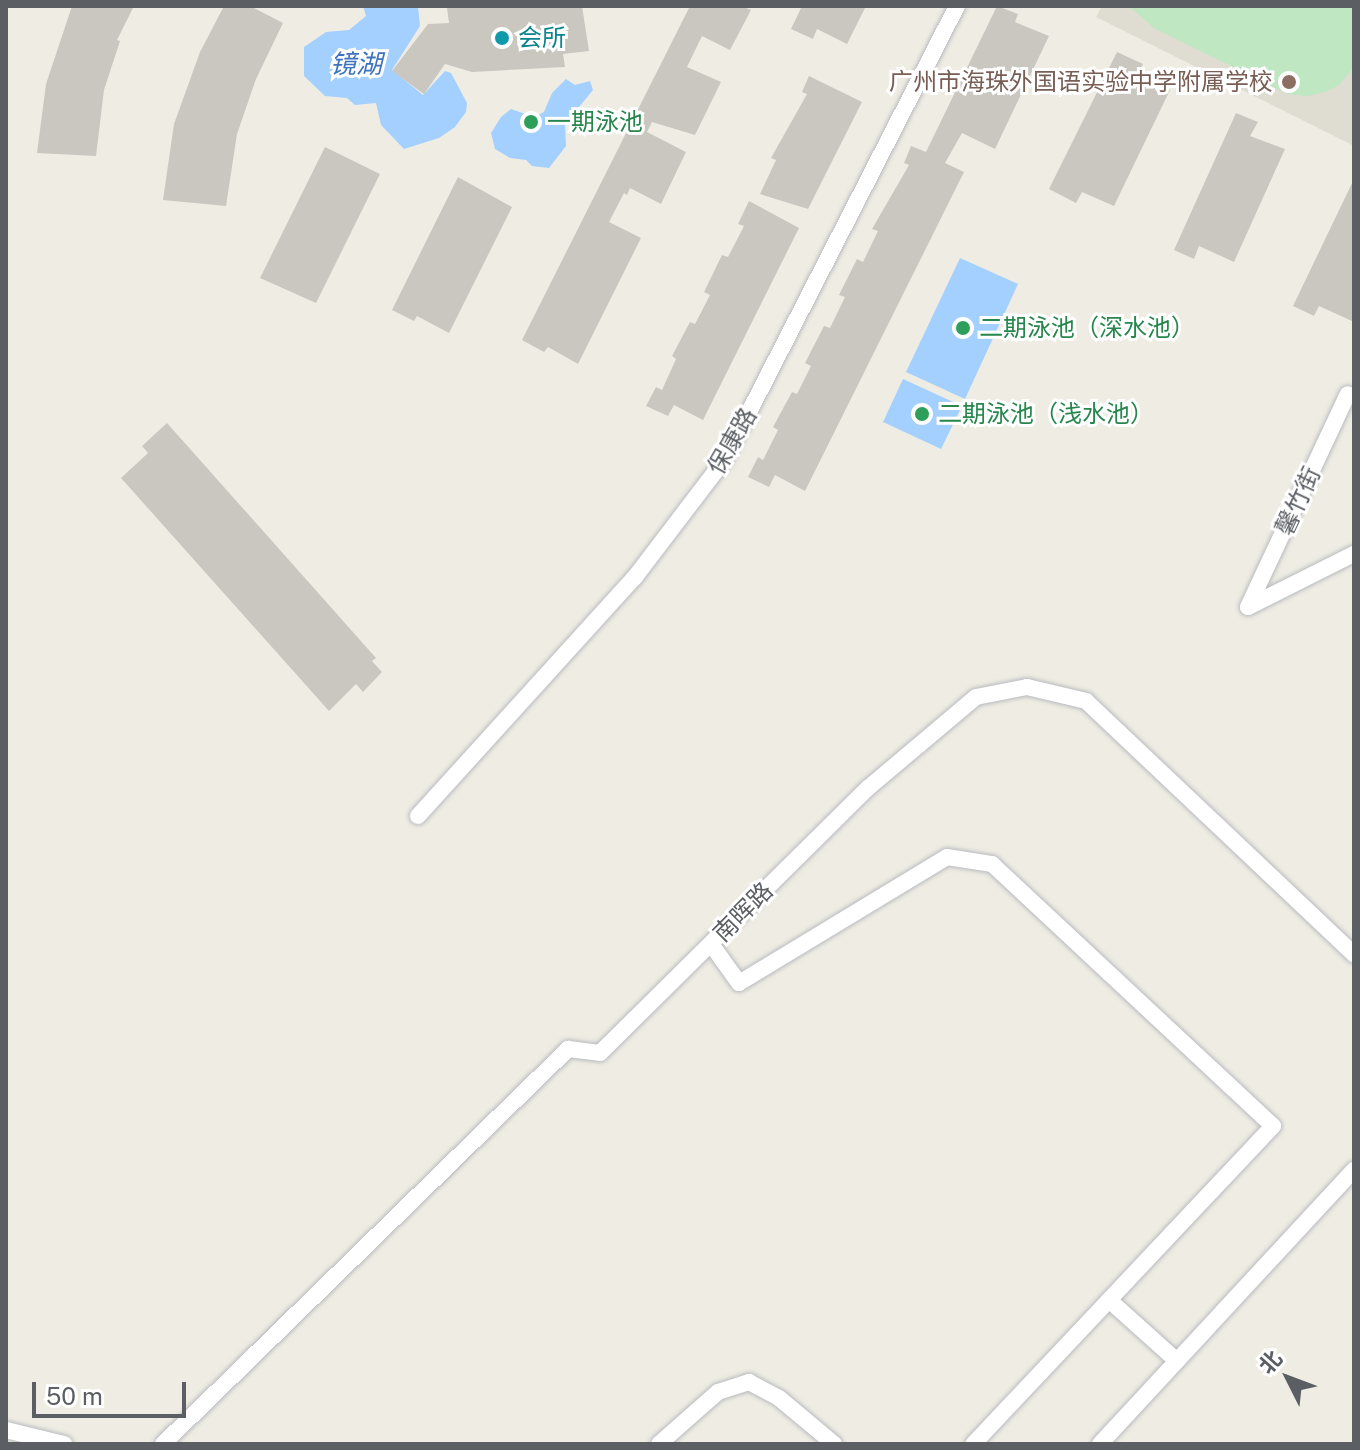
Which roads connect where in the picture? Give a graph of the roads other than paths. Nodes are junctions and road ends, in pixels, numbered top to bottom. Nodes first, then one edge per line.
1 (957, 6) edge
2 (1348, 394) dead end
3 (1353, 557) edge
4 (418, 816) dead end
5 (711, 944) junction
6 (1354, 954) edge
7 (1354, 1170) edge
8 (1109, 1300) junction
9 (1177, 1361) junction
10 (6, 1430) edge
11 (64, 1444) edge
12 (163, 1444) edge
13 (659, 1444) edge
14 (834, 1444) edge
15 (973, 1444) edge
16 (1100, 1444) edge

1 - 4 street, 保康路
2 - 3 street, 馨竹街
5 - 6 street, 南晖路
5 - 8 street
5 - 12 street, 南晖路
7 - 9 street
8 - 9 street
8 - 15 street
9 - 16 street
10 - 11 street
13 - 14 street

